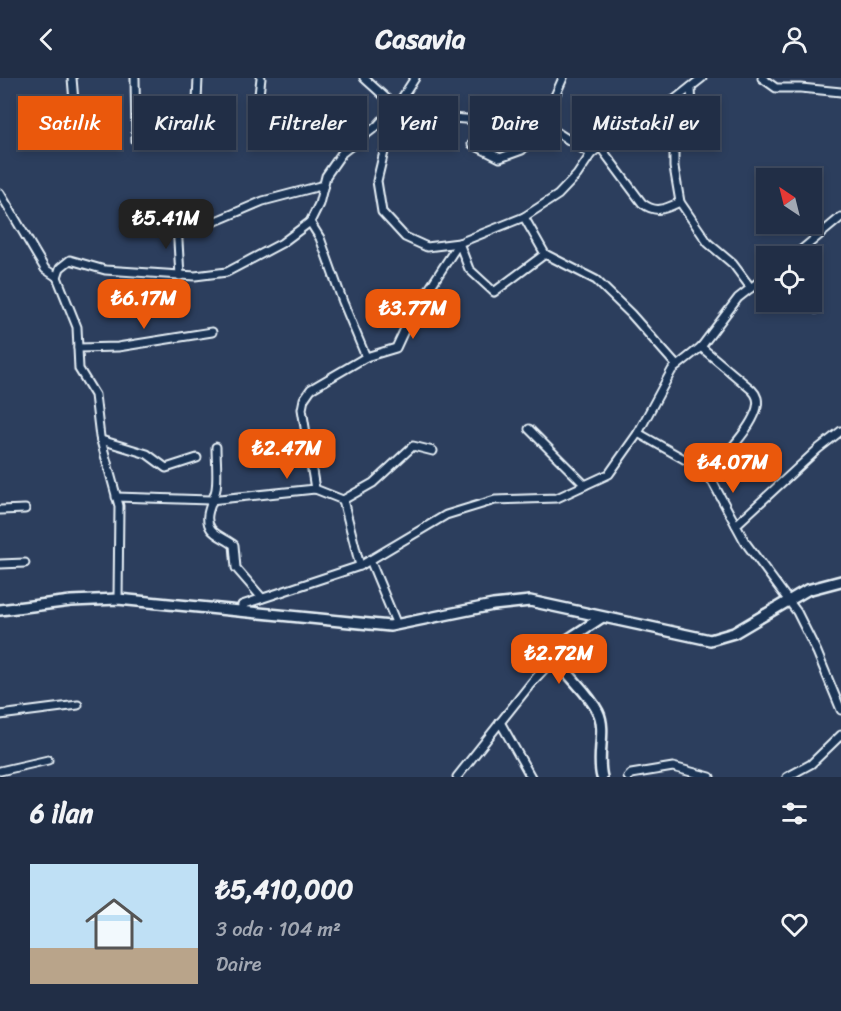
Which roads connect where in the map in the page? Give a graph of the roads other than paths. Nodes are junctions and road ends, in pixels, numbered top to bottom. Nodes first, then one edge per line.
1 (72, 78) edge
2 (135, 78) edge
3 (198, 78) edge
4 (261, 78) edge
5 (364, 78) edge
6 (415, 78) edge
7 (563, 78) edge
8 (702, 78) edge
9 (762, 78) edge
10 (691, 87) junction
11 (841, 92) edge
12 (73, 96) edge
13 (135, 96) edge
14 (197, 96) edge
15 (259, 96) edge
16 (385, 96) edge
17 (402, 96) edge
18 (555, 96) edge
19 (679, 96) edge
20 (379, 124) edge
21 (560, 134) edge
22 (385, 150) edge
23 (484, 150) edge
24 (522, 150) edge
25 (598, 150) edge
26 (602, 150) edge
27 (591, 154) junction
28 (324, 185) junction
29 (0, 193) edge
30 (680, 202) junction
31 (524, 217) junction
32 (841, 217) edge
33 (134, 220) dead end
34 (310, 222) junction
35 (177, 224) junction
36 (459, 243) junction
37 (809, 246) edge
38 (545, 254) junction
39 (180, 276) junction
40 (57, 277) junction
41 (756, 284) edge
42 (751, 288) junction
43 (212, 332) dead end
44 (701, 347) junction
45 (78, 348) junction
46 (366, 357) junction
47 (677, 366) junction
48 (529, 429) dead end
49 (841, 431) edge
50 (638, 433) junction
51 (101, 440) junction
52 (216, 447) dead end
53 (433, 451) dead end
54 (197, 458) dead end
55 (707, 476) junction
56 (585, 485) junction
57 (315, 489) junction
58 (116, 497) junction
59 (210, 500) junction
60 (343, 500) junction
61 (25, 509) dead end
62 (0, 510) edge
63 (736, 525) junction
64 (370, 560) junction
65 (25, 563) dead end
66 (0, 564) edge
67 (360, 566) junction
68 (841, 581) edge
69 (262, 598) junction
70 (118, 599) junction
71 (789, 599) junction
72 (0, 610) edge
73 (241, 612) junction
74 (601, 618) junction
75 (397, 625) junction
76 (558, 660) junction
77 (78, 705) dead end
78 (841, 710) edge
79 (0, 715) edge
80 (500, 722) junction
81 (841, 735) edge
82 (48, 760) dead end
83 (0, 771) edge
84 (457, 777) edge
85 (531, 777) edge
86 (602, 777) edge
87 (628, 777) edge
88 (710, 777) edge
89 (787, 777) edge

1 - 12 street
2 - 13 street
3 - 14 street
4 - 15 street
5 - 16 street
6 - 17 street
7 - 18 street
8 - 10 street
9 - 11 street
10 - 19 street
10 - 30 street
20 - 28 street
21 - 27 street
22 - 36 street
23 - 24 street
25 - 27 street
26 - 30 street
27 - 31 street
28 - 34 street
28 - 35 street
29 - 40 street
30 - 42 street
31 - 36 street
31 - 38 street
32 - 37 street
33 - 35 street
34 - 39 street
34 - 46 street
35 - 39 street
36 - 38 street
36 - 46 street
38 - 47 street
39 - 40 street
40 - 45 street
41 - 42 street
42 - 44 street
43 - 45 street
44 - 47 street
44 - 55 street
45 - 51 street
46 - 57 street
47 - 50 street
48 - 56 street
49 - 63 street
50 - 55 street
50 - 56 street
51 - 54 street
51 - 58 street
52 - 59 street
53 - 60 street
55 - 63 street
56 - 64 street
57 - 59 street
57 - 60 street
58 - 59 street
58 - 70 street
59 - 69 street
60 - 67 street
61 - 62 street
63 - 71 street
64 - 67 street
64 - 75 street
65 - 66 street
67 - 69 street
68 - 71 street
69 - 73 street
70 - 72 street
70 - 73 street
71 - 74 street
71 - 78 street
73 - 75 street
74 - 75 street
74 - 76 street
76 - 80 street
76 - 86 street
77 - 79 street
80 - 84 street
80 - 85 street
81 - 89 street
82 - 83 street
87 - 88 street

